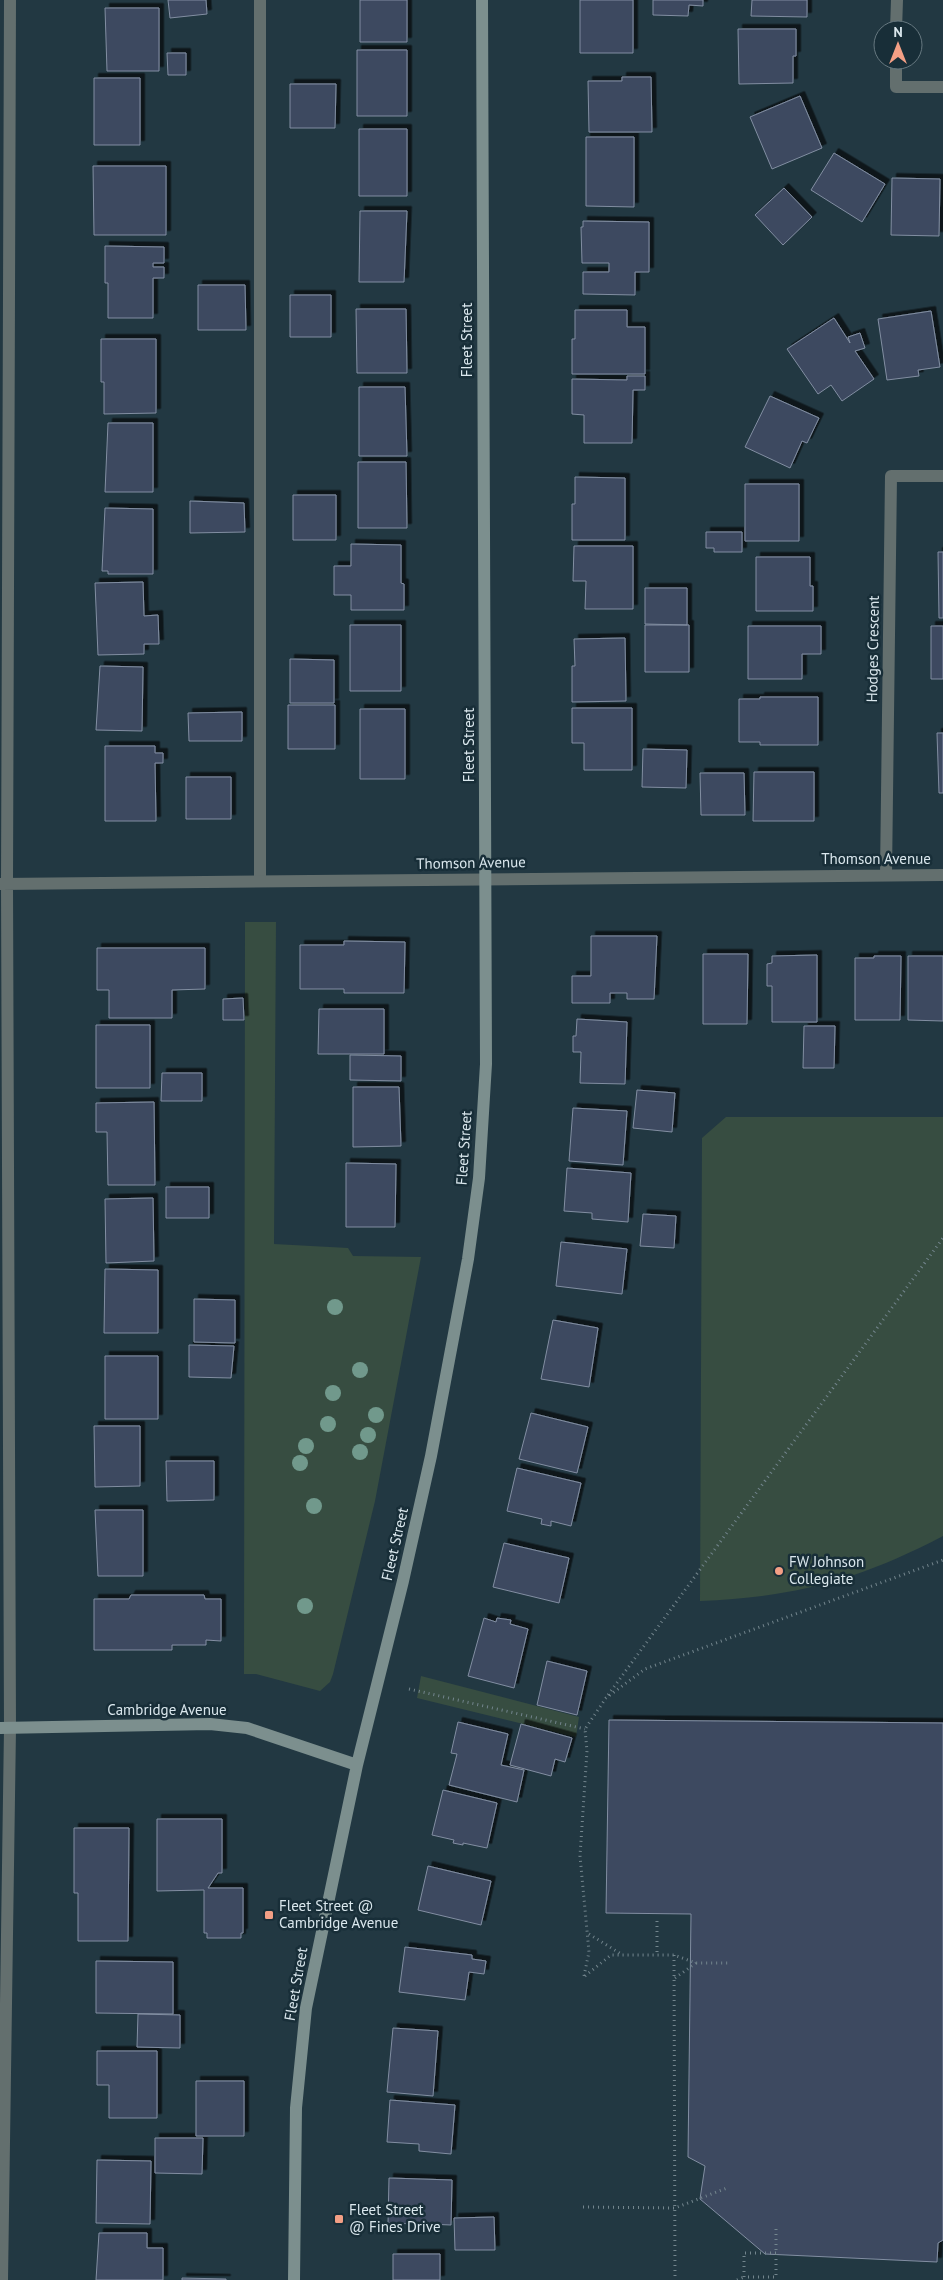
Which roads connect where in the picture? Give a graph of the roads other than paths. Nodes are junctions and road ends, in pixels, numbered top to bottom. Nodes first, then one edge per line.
1 (10, 0) edge
2 (260, 0) edge
3 (482, 0) edge
4 (897, 0) edge
5 (896, 20) edge
6 (896, 70) edge
7 (943, 87) edge
8 (943, 476) edge
9 (886, 875) junction
10 (943, 875) edge
11 (486, 879) junction
12 (260, 882) junction
13 (4, 884) edge
14 (5, 1728) edge
15 (357, 1764) junction
16 (2, 2151) edge
17 (2, 2280) edge
18 (294, 2280) edge

1 - 13 street
2 - 12 street
3 - 11 street, Fleet Street
4 - 5 street
6 - 7 street
8 - 9 street, Hodges Crescent
9 - 10 street, Thomson Avenue
9 - 11 street, Thomson Avenue
11 - 12 street, Thomson Avenue
11 - 15 street, Fleet Street
12 - 13 street, Thomson Avenue
13 - 14 street
14 - 15 street, Cambridge Avenue
14 - 16 street
15 - 18 street, Fleet Street
16 - 17 street

